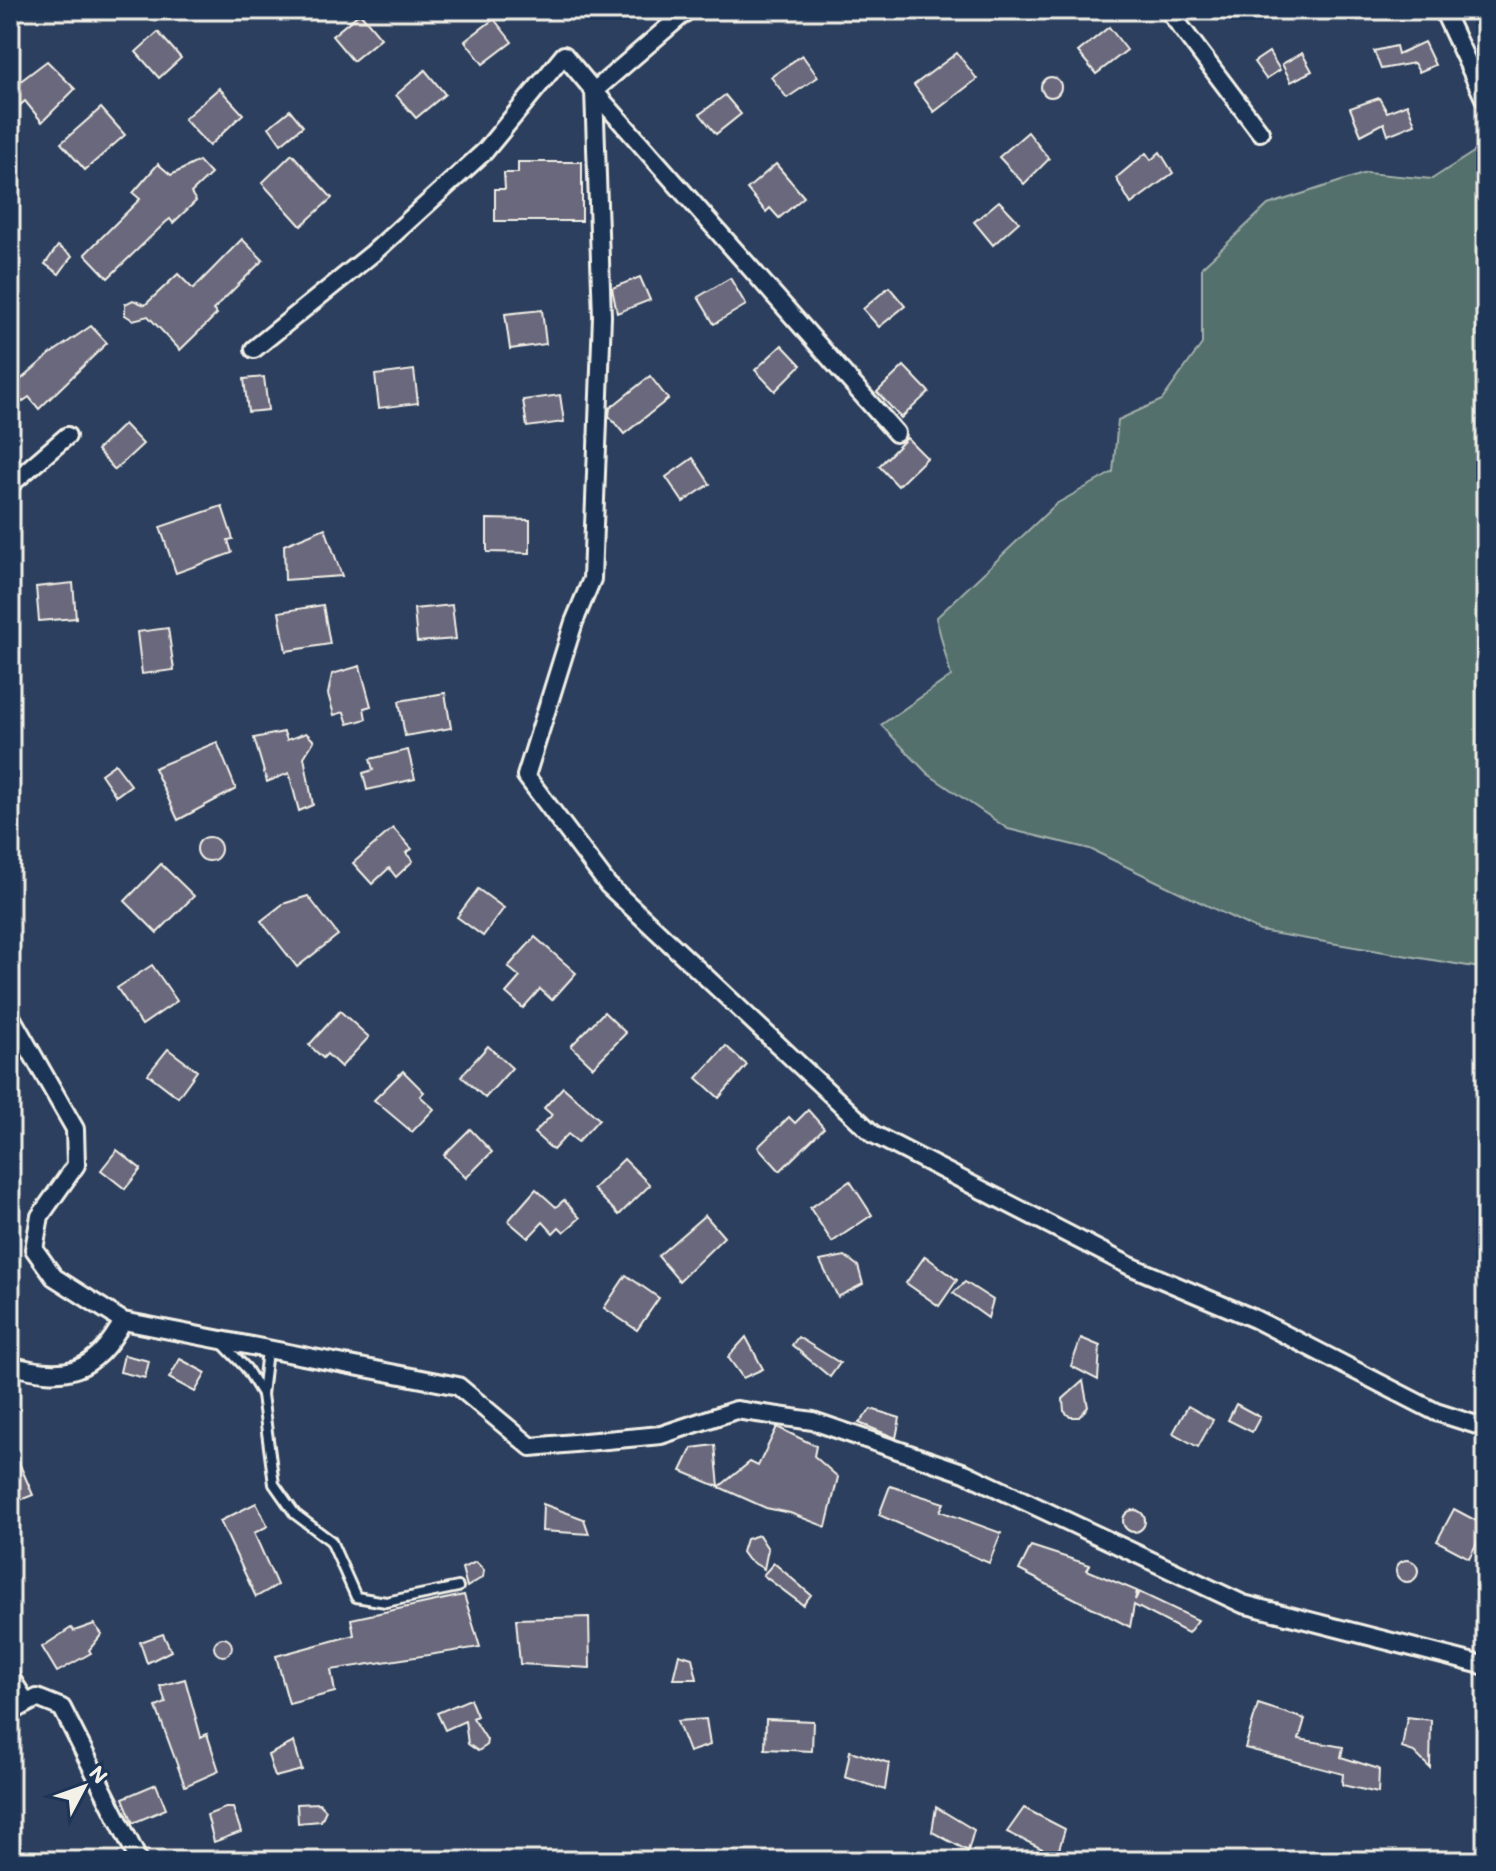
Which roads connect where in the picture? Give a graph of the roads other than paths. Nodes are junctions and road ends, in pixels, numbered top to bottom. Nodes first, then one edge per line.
1 (688, 10) edge
2 (1168, 10) edge
3 (1443, 10) edge
4 (594, 91) junction
5 (1484, 98) dead end
6 (1260, 132) dead end
7 (254, 349) dead end
8 (896, 433) dead end
9 (67, 436) dead end
10 (10, 485) edge
11 (10, 1015) edge
12 (123, 1321) junction
13 (220, 1341) junction
14 (267, 1350) junction
15 (10, 1365) edge
16 (262, 1395) junction
17 (1486, 1428) edge
18 (458, 1587) dead end
19 (1486, 1666) edge
20 (10, 1677) edge
21 (26, 1702) junction
22 (10, 1713) edge
23 (139, 1861) edge

1 - 4 street
2 - 6 street
3 - 5 street
4 - 7 street
4 - 8 street
4 - 17 street
9 - 10 street
11 - 12 street
12 - 13 street
12 - 15 street
13 - 14 street
13 - 16 lane
14 - 16 lane
14 - 19 street
16 - 18 lane
20 - 21 street
21 - 22 street
21 - 23 street

